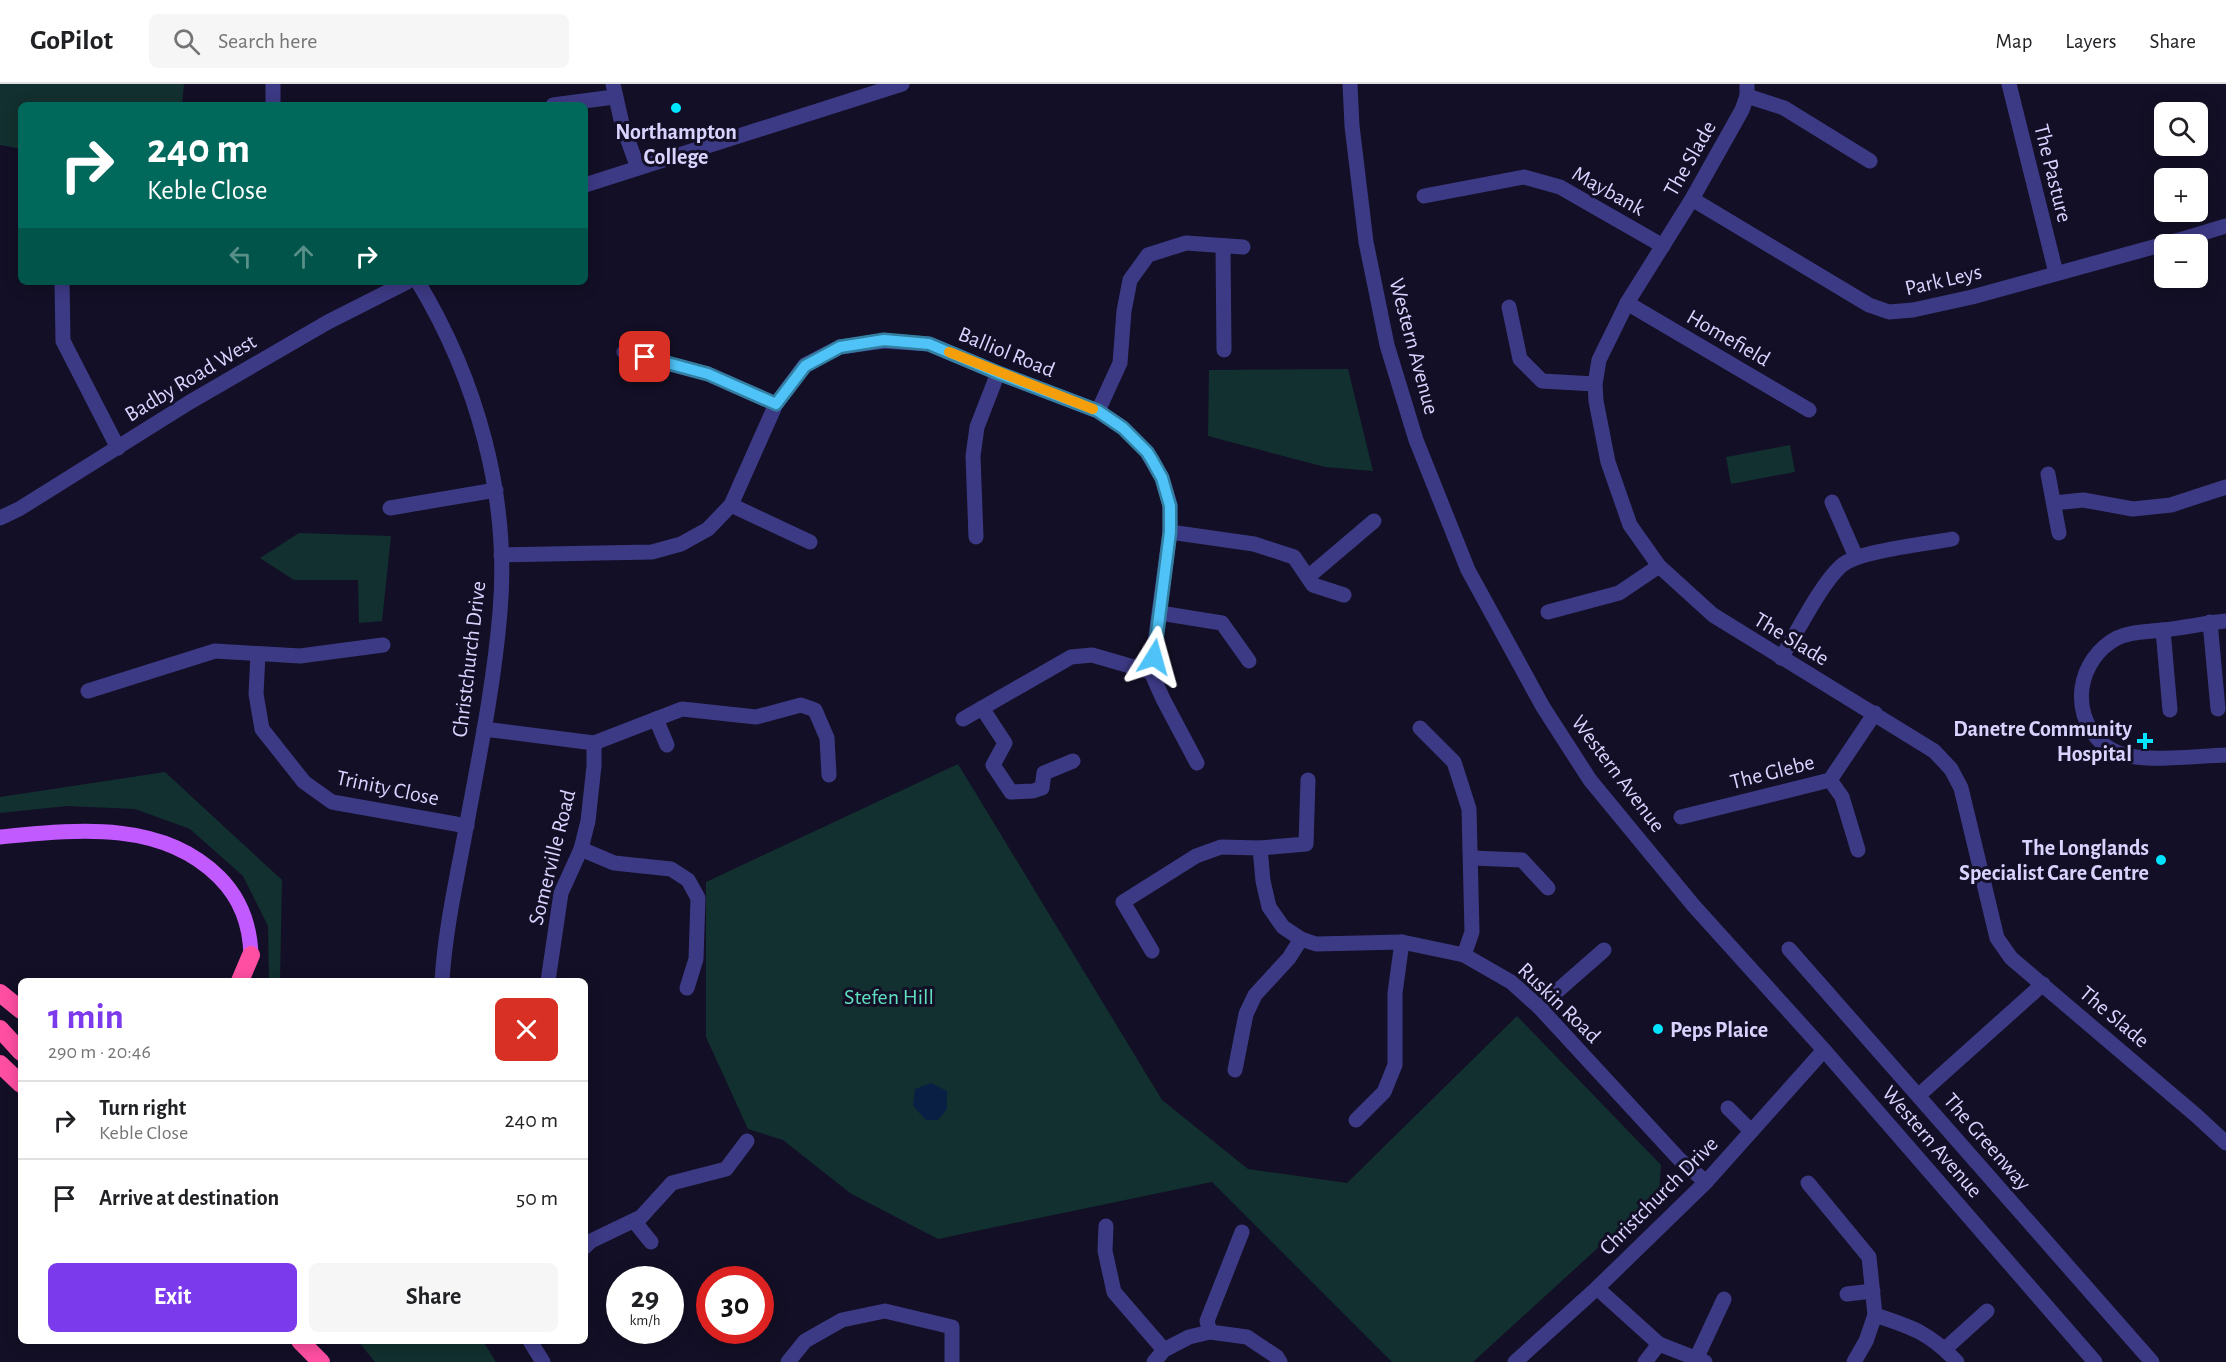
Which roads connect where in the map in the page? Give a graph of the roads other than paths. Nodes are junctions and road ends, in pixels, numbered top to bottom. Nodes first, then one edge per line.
1 (273, 84) edge
2 (902, 84) edge
3 (1350, 84) edge
4 (2009, 84) edge
5 (614, 90) edge
6 (1747, 90) edge
7 (273, 102) edge
8 (565, 102) edge
9 (1870, 161) dead end
10 (638, 168) junction
11 (588, 184) edge
12 (1424, 196) dead end
13 (1692, 199) junction
14 (2226, 226) edge
15 (1223, 246) junction
16 (1663, 246) junction
17 (1243, 248) dead end
18 (2056, 273) junction
19 (62, 285) edge
20 (401, 285) edge
21 (420, 285) edge
22 (1627, 303) junction
23 (1509, 308) dead end
24 (1224, 350) dead end
25 (624, 352) dead end
26 (998, 373) junction
27 (1594, 384) junction
28 (776, 404) junction
29 (1809, 410) dead end
30 (1098, 411) junction
31 (118, 448) junction
32 (2048, 474) dead end
33 (2226, 487) edge
34 (496, 490) junction
35 (1832, 502) dead end
36 (2054, 503) junction
37 (731, 505) junction
38 (390, 508) dead end
39 (0, 518) edge
40 (1374, 521) dead end
41 (1170, 532) junction
42 (2060, 533) dead end
43 (976, 537) dead end
44 (1952, 539) dead end
45 (810, 542) dead end
46 (501, 555) junction
47 (1856, 557) junction
48 (1659, 566) junction
49 (1308, 577) junction
50 (1344, 595) dead end
51 (1548, 612) dead end
52 (1160, 613) junction
53 (2226, 621) edge
54 (2210, 622) junction
55 (2163, 630) junction
56 (383, 645) dead end
57 (258, 654) junction
58 (1781, 658) junction
59 (1249, 661) dead end
60 (1151, 672) junction
61 (88, 691) dead end
62 (982, 708) junction
63 (2218, 709) dead end
64 (2170, 710) dead end
65 (1875, 713) junction
66 (656, 719) junction
67 (963, 719) dead end
68 (1420, 728) dead end
69 (484, 729) junction
70 (594, 743) junction
71 (667, 745) dead end
72 (2226, 755) edge
73 (1073, 760) dead end
74 (1197, 763) dead end
75 (829, 775) dead end
76 (1308, 780) dead end
77 (1830, 780) junction
78 (1681, 817) dead end
79 (466, 826) junction
80 (0, 837) edge
81 (1260, 848) junction
82 (581, 849) junction
83 (1858, 850) dead end
84 (1472, 858) junction
85 (1548, 888) dead end
86 (1301, 939) junction
87 (1402, 942) junction
88 (1789, 949) dead end
89 (1604, 950) dead end
90 (1152, 951) dead end
91 (251, 955) junction
92 (1464, 955) junction
93 (241, 978) edge
94 (248, 978) edge
95 (442, 978) edge
96 (548, 978) edge
97 (2043, 984) junction
98 (687, 988) dead end
99 (0, 993) edge
100 (1539, 1007) junction
101 (18, 1008) edge
102 (0, 1029) edge
103 (18, 1049) edge
104 (1824, 1050) junction
105 (0, 1064) edge
106 (1235, 1070) dead end
107 (18, 1081) edge
108 (1919, 1095) junction
109 (1728, 1108) dead end
110 (1356, 1120) dead end
111 (1751, 1131) junction
112 (747, 1141) dead end
113 (2226, 1143) edge
114 (1706, 1182) junction
115 (1808, 1183) dead end
116 (634, 1221) junction
117 (1106, 1226) dead end
118 (1242, 1232) dead end
119 (651, 1242) dead end
120 (588, 1244) edge
121 (1597, 1288) junction
122 (1873, 1291) junction
123 (1847, 1294) dead end
124 (1724, 1299) dead end
125 (1987, 1311) dead end
126 (1875, 1315) junction
127 (1210, 1332) junction
128 (303, 1344) edge
129 (532, 1344) edge
130 (1659, 1344) junction
131 (1945, 1349) junction
132 (1164, 1350) junction
133 (1701, 1360) edge
134 (321, 1362) edge
135 (543, 1362) edge
136 (788, 1362) edge
137 (952, 1362) edge
138 (1154, 1362) edge
139 (1280, 1362) edge
140 (1515, 1362) edge
141 (1645, 1362) edge
142 (1854, 1362) edge
143 (1957, 1362) edge
144 (2095, 1362) edge
145 (2152, 1362) edge

1 - 7 street
2 - 10 street
3 - 104 street, Western Avenue
4 - 18 street, The Pasture
5 - 8 street
5 - 10 street
6 - 9 street
6 - 13 street, The Slade
10 - 11 street
12 - 16 street, Maybank
13 - 16 street, The Slade
13 - 18 street, Park Leys
14 - 18 street, Park Leys
15 - 17 street
15 - 24 street
15 - 30 street
16 - 22 street, The Slade
19 - 31 street
20 - 31 street, Badby Road West
21 - 34 street, Christchurch Drive
22 - 27 street, The Slade
22 - 29 street, Homefield
23 - 27 street
25 - 28 street
26 - 28 street, Balliol Road
26 - 30 street, Balliol Road
26 - 43 street
27 - 48 street, The Slade
28 - 37 street, Balliol Road
30 - 41 street, Balliol Road
31 - 39 street, Badby Road West
32 - 36 street
33 - 36 street
34 - 38 street
34 - 46 street, Christchurch Drive
35 - 47 street
36 - 42 street
37 - 45 street
37 - 46 street, Balliol Road
40 - 49 street
41 - 49 street
41 - 52 street, Balliol Road
44 - 47 street
46 - 69 street, Christchurch Drive
47 - 58 street
48 - 51 street
48 - 58 street, The Slade
49 - 50 street
52 - 59 street
52 - 60 street, Balliol Road
53 - 54 street
54 - 55 street
54 - 63 street
55 - 64 street
55 - 72 street
56 - 57 street
57 - 61 street
57 - 79 street, Trinity Close
58 - 65 street, The Slade
60 - 62 street
60 - 74 street
62 - 67 street
62 - 73 street
65 - 77 street, The Glebe
65 - 97 street, The Slade
66 - 70 street
66 - 71 street
66 - 75 street
68 - 84 street
69 - 70 street
69 - 79 street, Christchurch Drive
70 - 82 street, Somerville Road
76 - 81 street
77 - 78 street, The Glebe
77 - 83 street
79 - 95 street, Christchurch Drive
80 - 91 main road
81 - 86 street
81 - 90 street
82 - 96 street, Somerville Road
82 - 98 street
84 - 85 street
84 - 92 street
86 - 87 street, Ruskin Road
86 - 106 street
87 - 92 street, Ruskin Road
87 - 110 street
88 - 108 street, The Greenway
89 - 100 street
91 - 93 highway
91 - 94 highway
92 - 100 street, Ruskin Road
97 - 108 street
97 - 113 street, The Slade
99 - 101 highway
100 - 114 street, Ruskin Road
102 - 103 highway
104 - 111 street, Christchurch Drive
104 - 144 street, Western Avenue
105 - 107 highway
108 - 145 street, The Greenway
109 - 111 street
111 - 114 street, Christchurch Drive
112 - 116 street
114 - 121 street, Christchurch Drive
115 - 122 street
116 - 119 street
116 - 120 street
117 - 132 street
118 - 127 street
121 - 130 street
121 - 140 street, Christchurch Drive
122 - 123 street
122 - 126 street
124 - 133 street
125 - 131 street
126 - 131 street
126 - 142 street
127 - 132 street
127 - 139 street
128 - 134 highway
129 - 135 street
130 - 133 street
130 - 141 street
131 - 143 street
132 - 138 street
136 - 137 street

